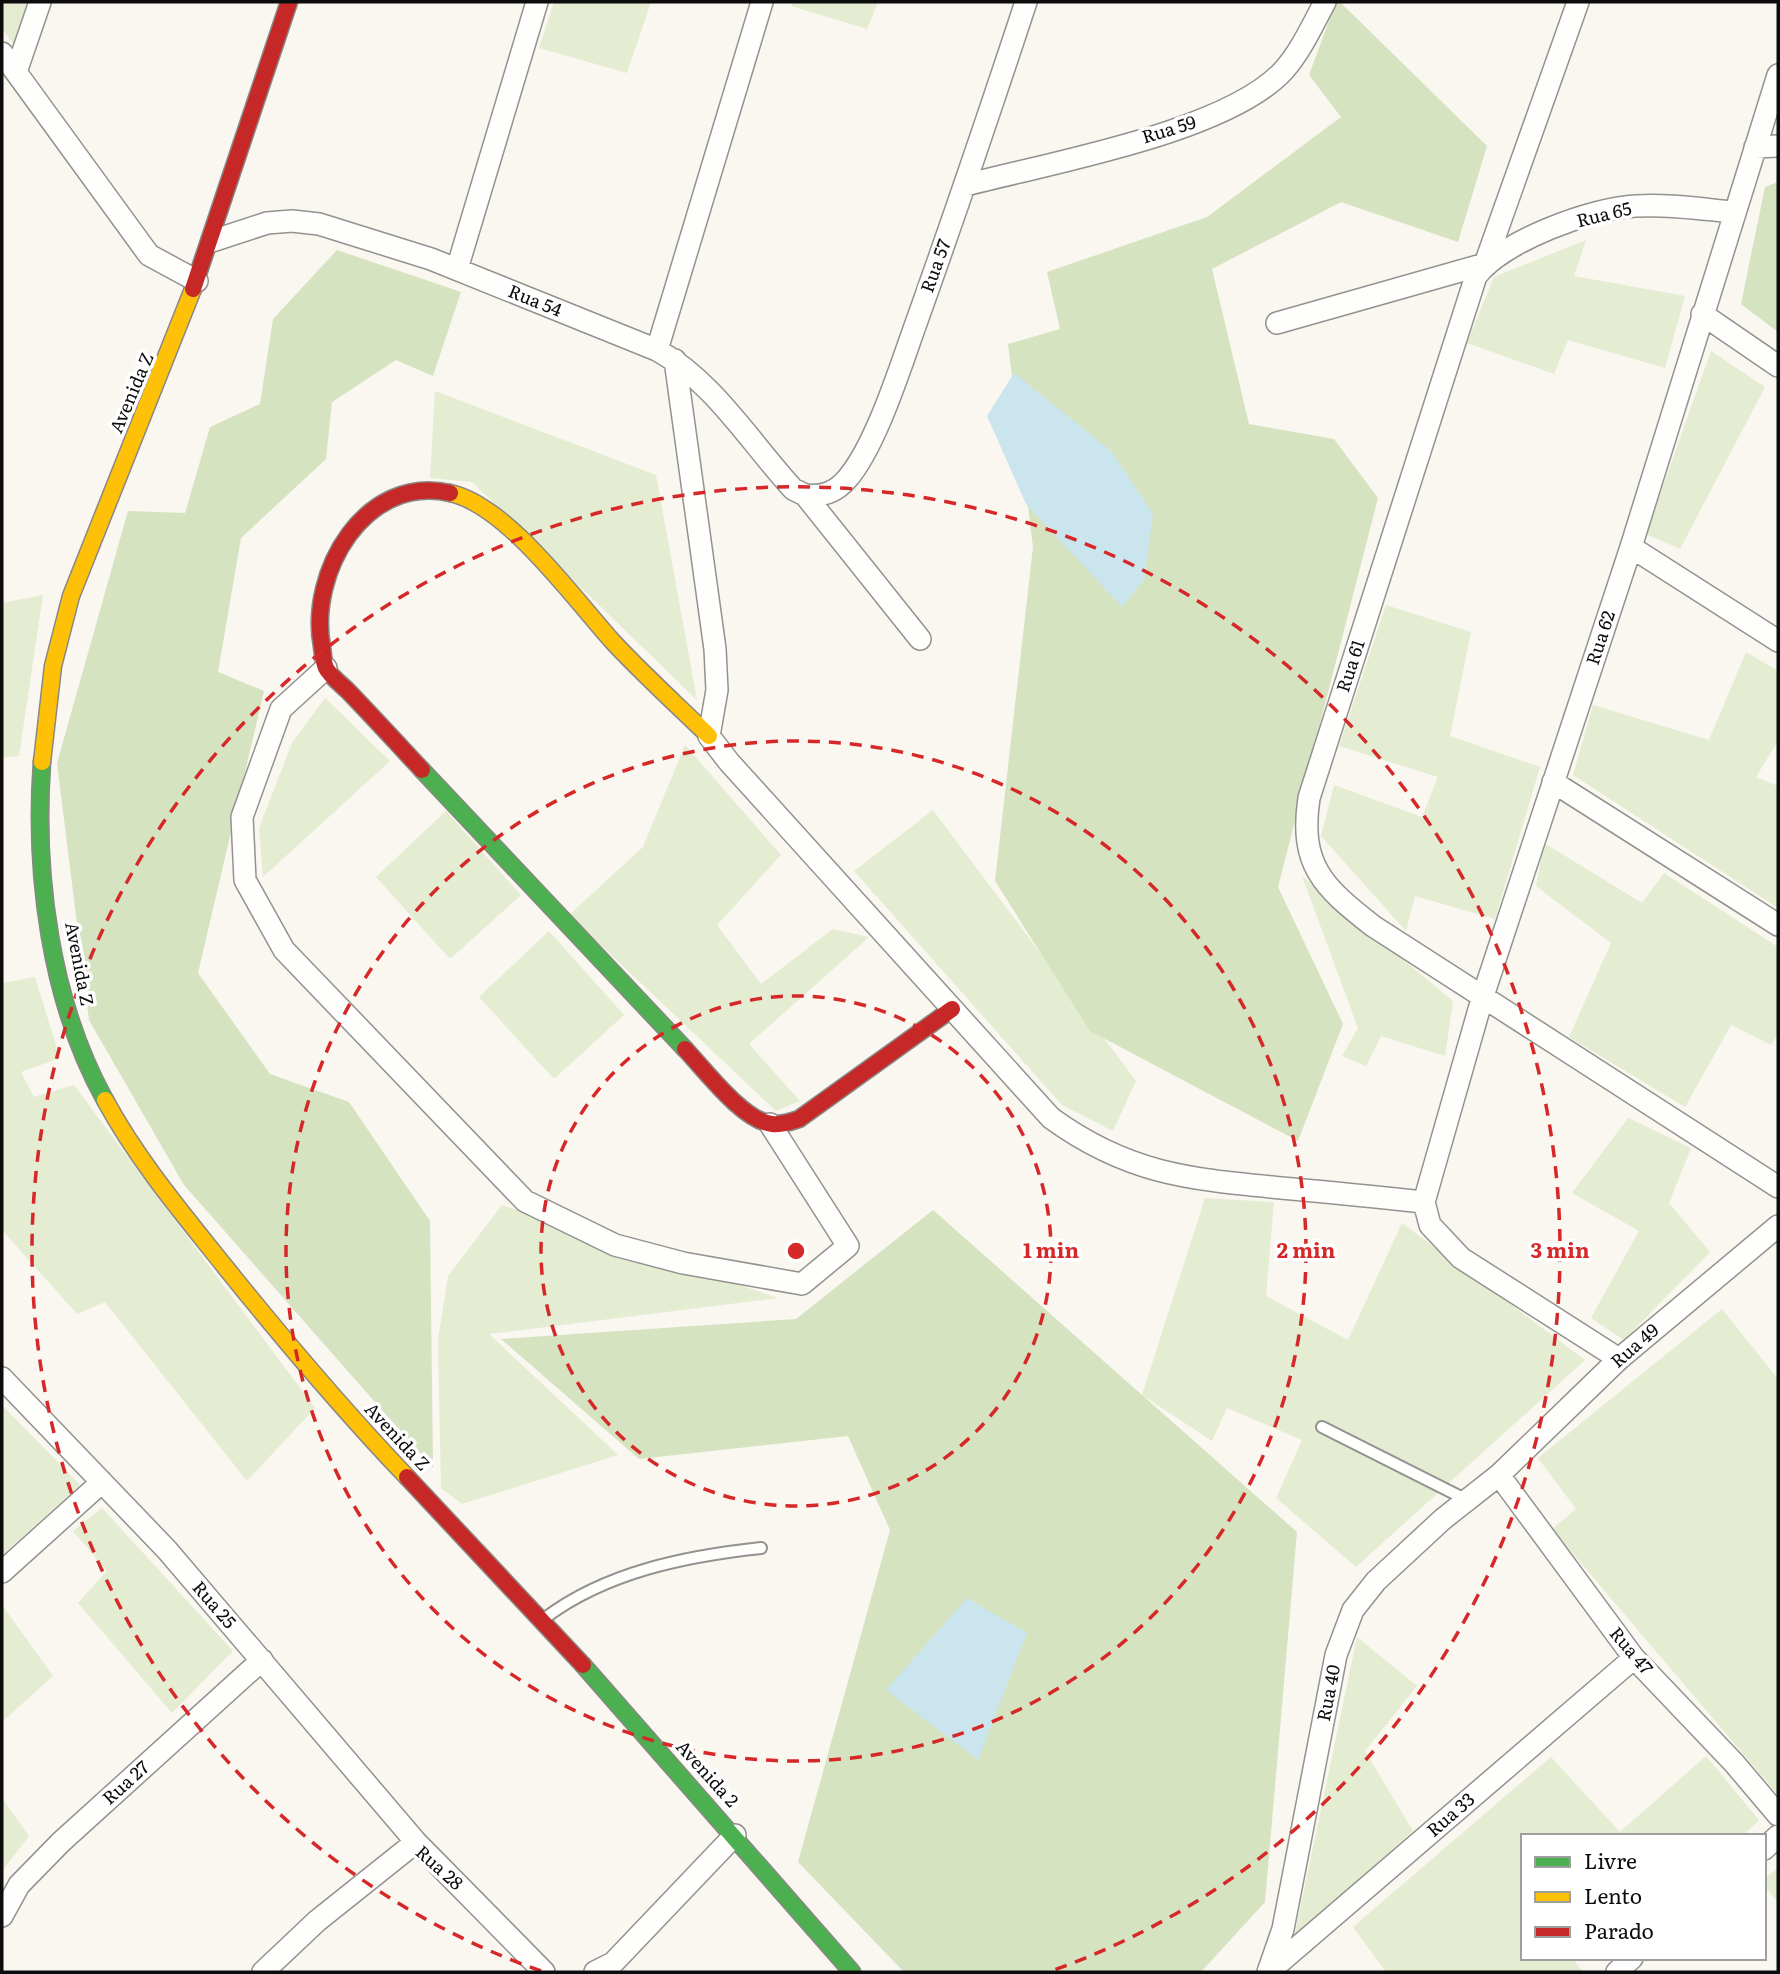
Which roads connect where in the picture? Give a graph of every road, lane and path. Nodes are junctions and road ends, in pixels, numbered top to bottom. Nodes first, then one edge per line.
1 (40, 2) edge
2 (289, 2) edge
3 (537, 2) edge
4 (762, 2) edge
5 (1026, 2) edge
6 (1325, 2) edge
7 (1578, 2) edge
8 (2, 52) edge
9 (16, 72) junction
10 (1778, 75) edge
11 (1778, 146) edge
12 (1755, 147) junction
13 (966, 185) junction
14 (1733, 212) junction
15 (212, 241) junction
16 (1485, 264) junction
17 (457, 269) junction
18 (197, 281) junction
19 (1702, 314) junction
20 (1277, 323) dead end
21 (666, 355) junction
22 (1778, 366) edge
23 (805, 495) junction
24 (1631, 547) junction
25 (920, 639) dead end
26 (1778, 641) edge
27 (326, 668) junction
28 (709, 736) junction
29 (1553, 782) junction
30 (1778, 925) edge
31 (1482, 999) junction
32 (952, 1009) junction
33 (770, 1124) junction
34 (1778, 1187) edge
35 (1424, 1202) junction
36 (1778, 1226) edge
37 (1619, 1359) junction
38 (2, 1378) edge
39 (1322, 1427) dead end
40 (1499, 1475) junction
41 (102, 1482) junction
42 (1467, 1500) junction
43 (761, 1548) dead end
44 (2, 1572) edge
45 (529, 1605) joint
46 (542, 1620) junction
47 (1634, 1658) junction
48 (262, 1660) junction
49 (1778, 1815) edge
50 (735, 1835) junction
51 (416, 1842) junction
52 (2, 1916) edge
53 (1630, 1960) edge
54 (263, 1972) edge
55 (544, 1972) edge
56 (596, 1972) edge
57 (852, 1972) edge
58 (1268, 1972) edge
59 (1617, 1972) edge

1 - 9 street
2 - 15 street, Avenida Z
3 - 17 street
4 - 21 street
5 - 13 street, Rua 57
6 - 13 street, Rua 59
7 - 16 street, Rua 61
8 - 9 street
9 - 18 street
10 - 12 street, Rua 62
11 - 12 street
12 - 14 street, Rua 62
13 - 23 street, Rua 57
14 - 16 street, Rua 65
14 - 19 street, Rua 62
15 - 17 street, Rua 54
15 - 18 street, Avenida Z
16 - 20 street
16 - 31 street, Rua 61
17 - 21 street, Rua 54
18 - 45 street, Avenida Z
19 - 22 street
19 - 24 street, Rua 62
21 - 23 street, Rua 54
21 - 28 street
23 - 25 street, Rua 54
24 - 26 street
24 - 29 street, Rua 62
27 - 28 street
27 - 33 street
27 - 33 street
28 - 32 street
29 - 30 street
29 - 31 street, Rua 62
31 - 34 street, Rua 61
31 - 35 street, Rua 62
32 - 33 street
32 - 35 street
35 - 37 street
36 - 37 street, Rua 49
37 - 40 street, Rua 49
38 - 41 street, Rua 25
39 - 42 lane
40 - 42 street, Rua 40
40 - 47 street, Rua 47
41 - 44 street
41 - 48 street, Rua 25
42 - 58 street, Rua 40
43 - 46 lane
45 - 46 street, Avenida 2
46 - 50 street, Avenida 2
47 - 49 street, Rua 47
47 - 58 street, Rua 33
48 - 51 street, Rua 25
48 - 52 street, Rua 27
50 - 56 street
50 - 57 street, Avenida 2
51 - 54 street, Rua 28
51 - 55 street, Rua 28
53 - 59 street

